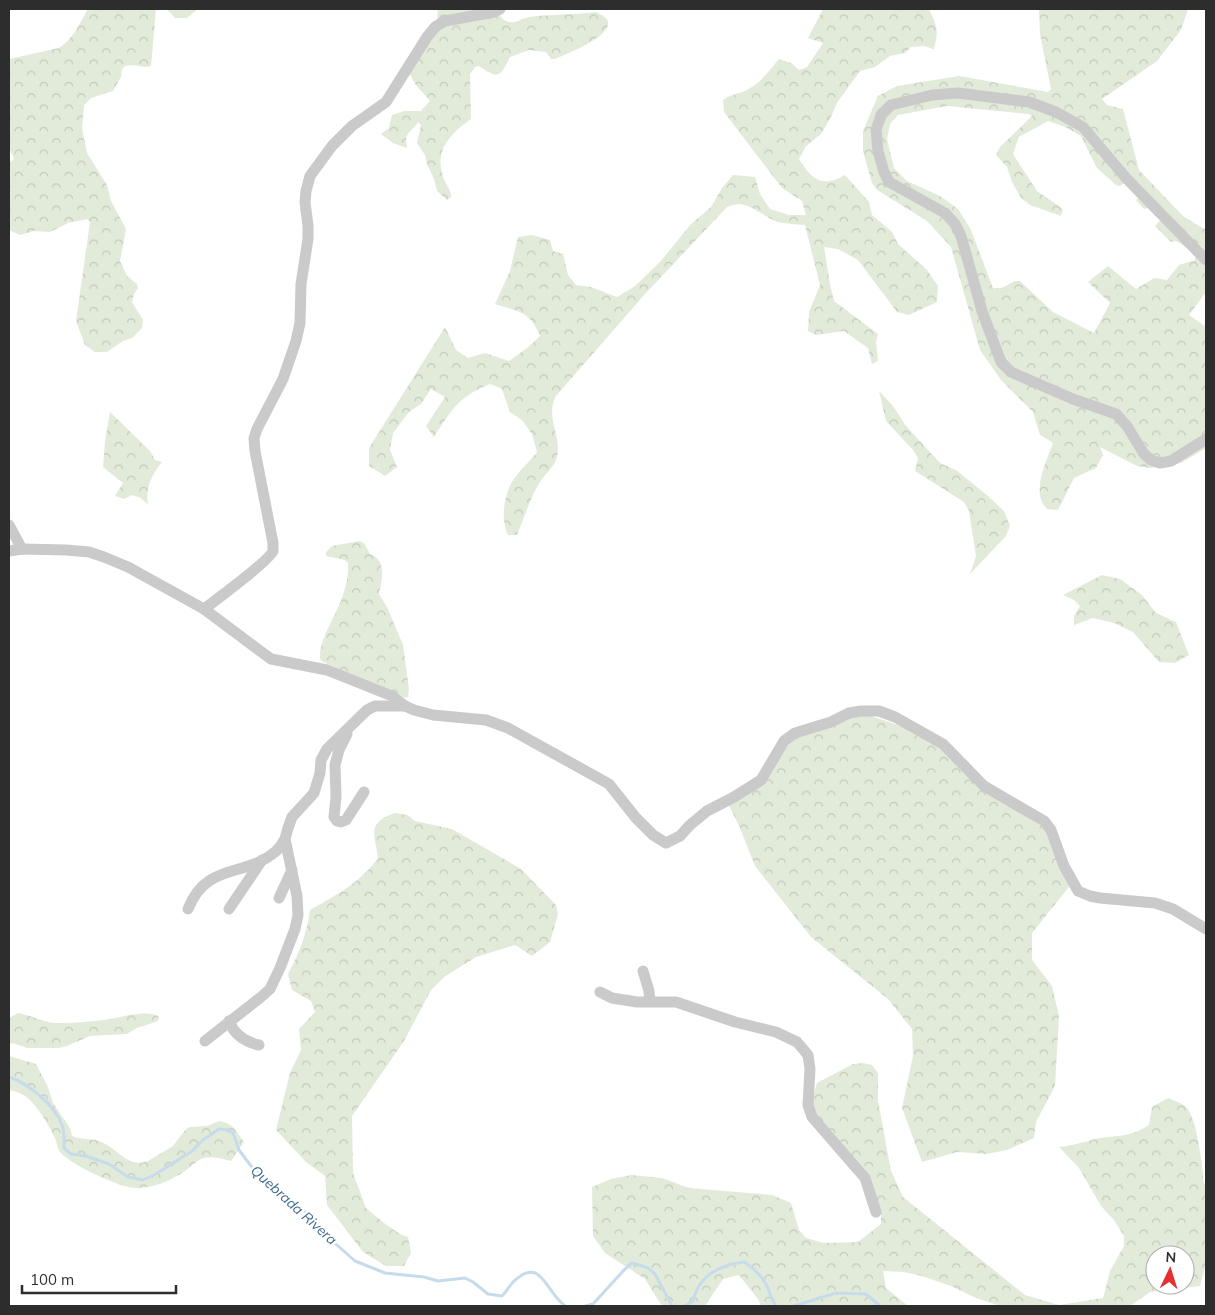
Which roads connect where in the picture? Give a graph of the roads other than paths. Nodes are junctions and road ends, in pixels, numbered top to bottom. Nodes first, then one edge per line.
1 (500, 9) edge
2 (1206, 260) edge
3 (1206, 439) edge
4 (9, 525) edge
5 (22, 549) junction
6 (9, 551) edge
7 (204, 609) junction
8 (405, 706) junction
9 (349, 728) junction
10 (364, 792) dead end
11 (285, 838) junction
12 (262, 860) junction
13 (292, 870) junction
14 (279, 898) dead end
15 (229, 909) dead end
16 (188, 910) dead end
17 (1206, 929) edge
18 (643, 971) dead end
19 (600, 992) dead end
20 (650, 1001) junction
21 (229, 1021) junction
22 (205, 1040) dead end
23 (258, 1045) dead end
24 (876, 1212) dead end

1 - 7 street
2 - 3 street
4 - 5 street
5 - 6 street
5 - 7 street
7 - 8 street
8 - 9 street
8 - 17 street
9 - 10 street
9 - 11 street
11 - 12 street
11 - 13 street
12 - 15 street
12 - 16 street
13 - 14 street
13 - 21 street
18 - 20 street
19 - 20 street
20 - 24 street
21 - 22 street
21 - 23 street

